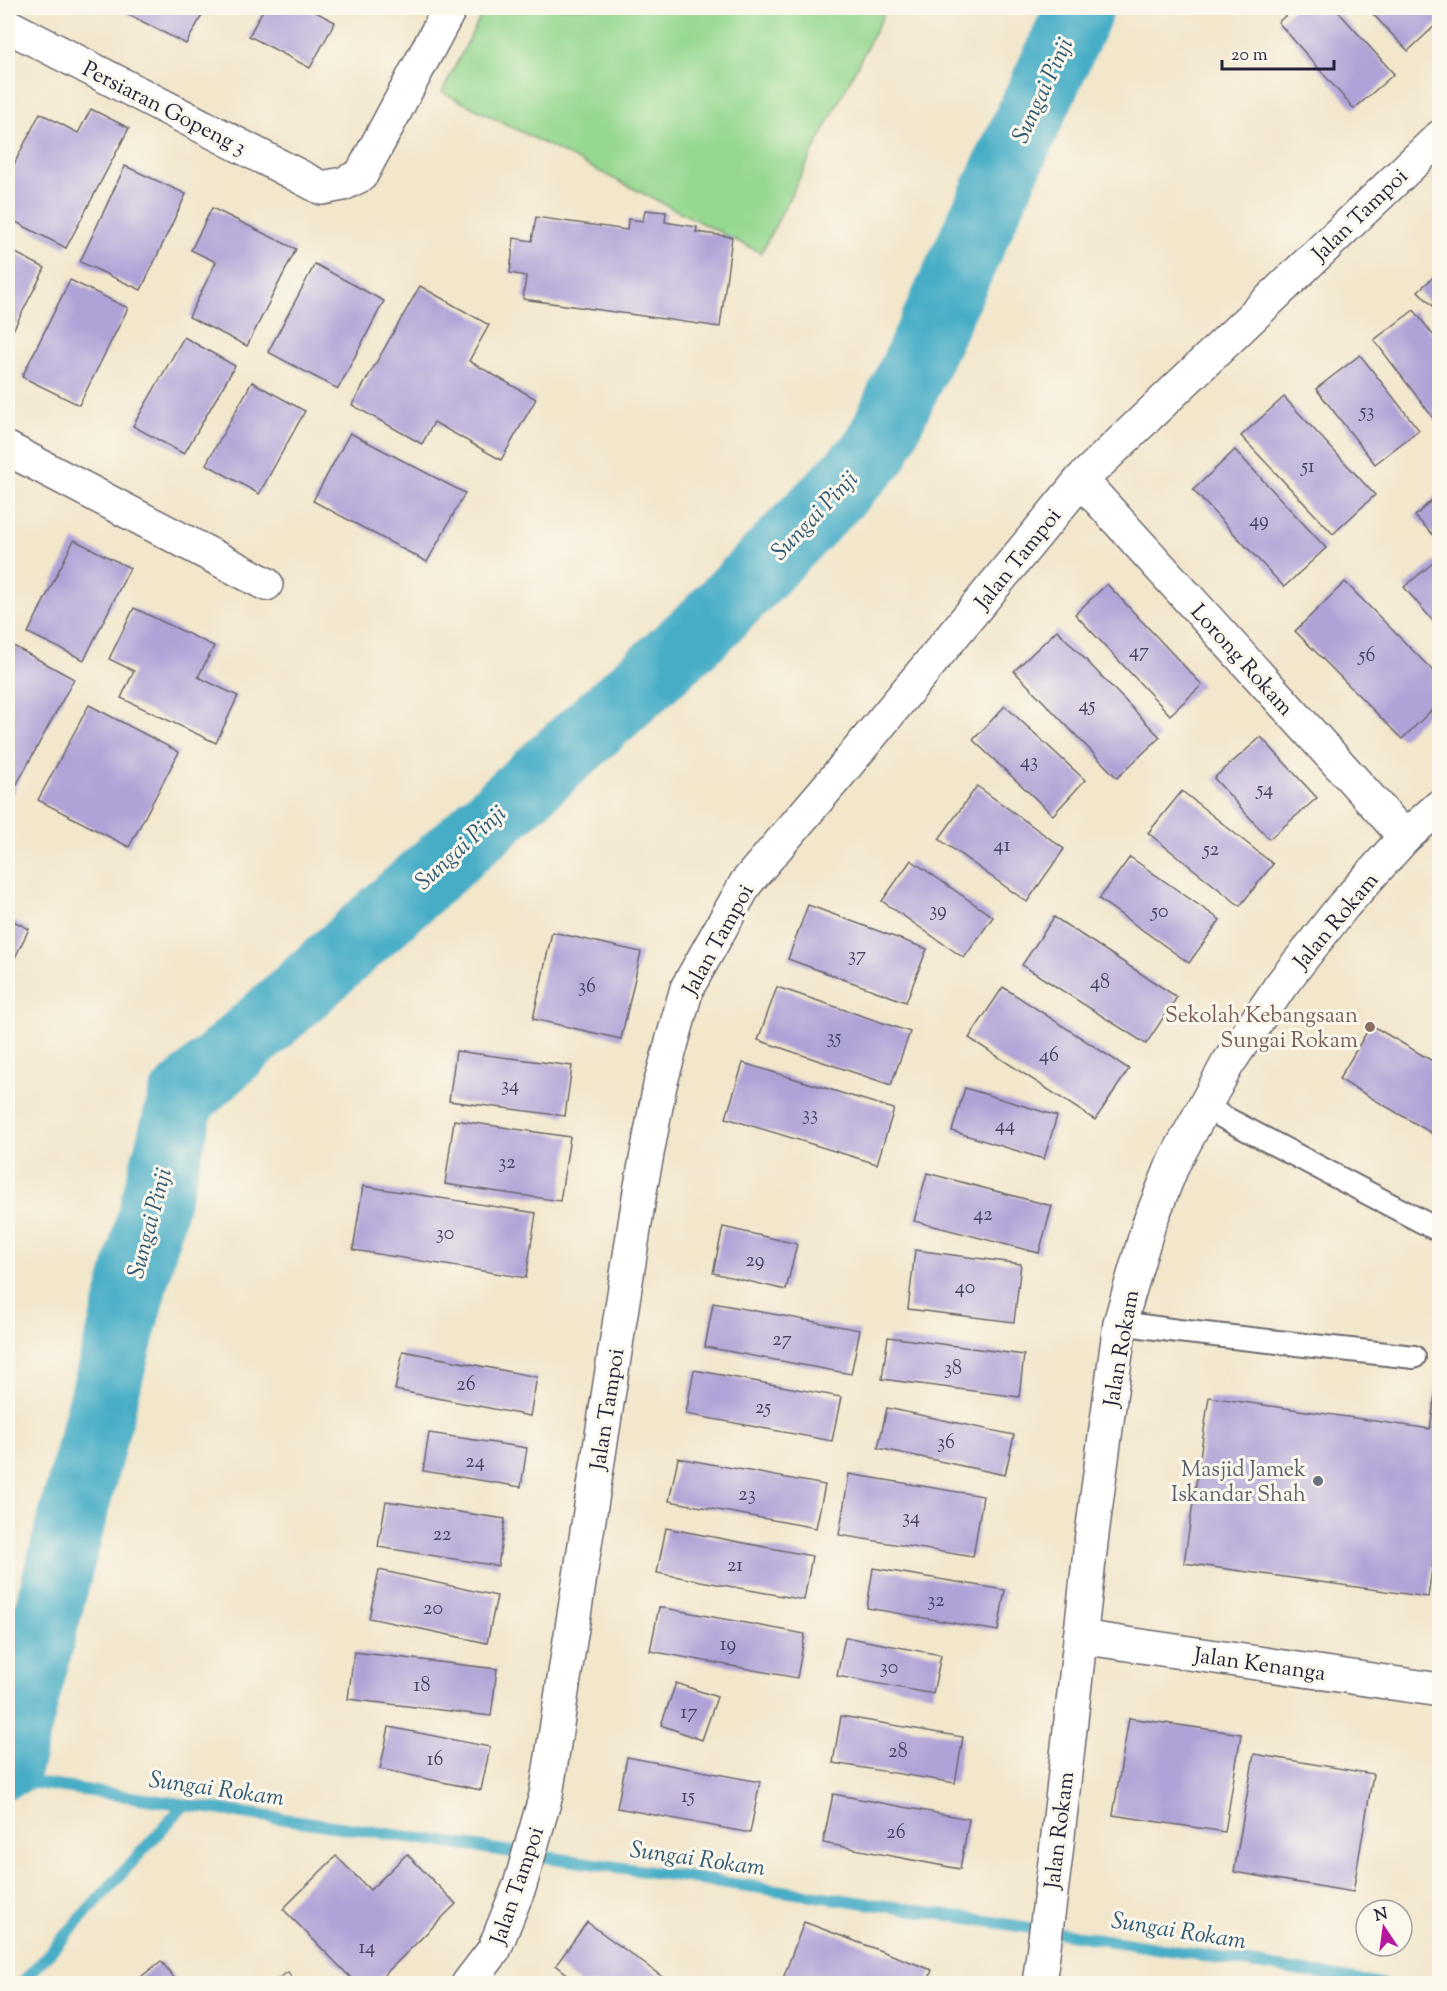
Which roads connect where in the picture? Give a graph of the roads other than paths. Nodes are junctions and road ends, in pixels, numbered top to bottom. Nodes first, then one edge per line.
1 (16, 8) edge
2 (450, 8) edge
3 (8, 26) edge
4 (1440, 137) edge
5 (8, 449) edge
6 (1081, 480) junction
7 (266, 584) dead end
8 (1440, 806) edge
9 (1405, 837) junction
10 (1204, 1107) junction
11 (1440, 1231) edge
12 (1120, 1323) junction
13 (1414, 1357) dead end
14 (1080, 1636) junction
15 (1440, 1690) edge
16 (468, 1983) edge
17 (1039, 1983) edge

1 - 3 street
2 - 3 street, Persiaran Gopeng 3
4 - 6 street, Jalan Tampoi
5 - 7 street
6 - 9 street, Lorong Rokam
6 - 16 street, Jalan Tampoi
8 - 9 street, Jalan Rokam
9 - 10 street, Jalan Rokam
10 - 11 lane
10 - 12 street, Jalan Rokam
12 - 13 lane
12 - 14 street, Jalan Rokam
14 - 15 street, Jalan Kenanga
14 - 17 street, Jalan Rokam

